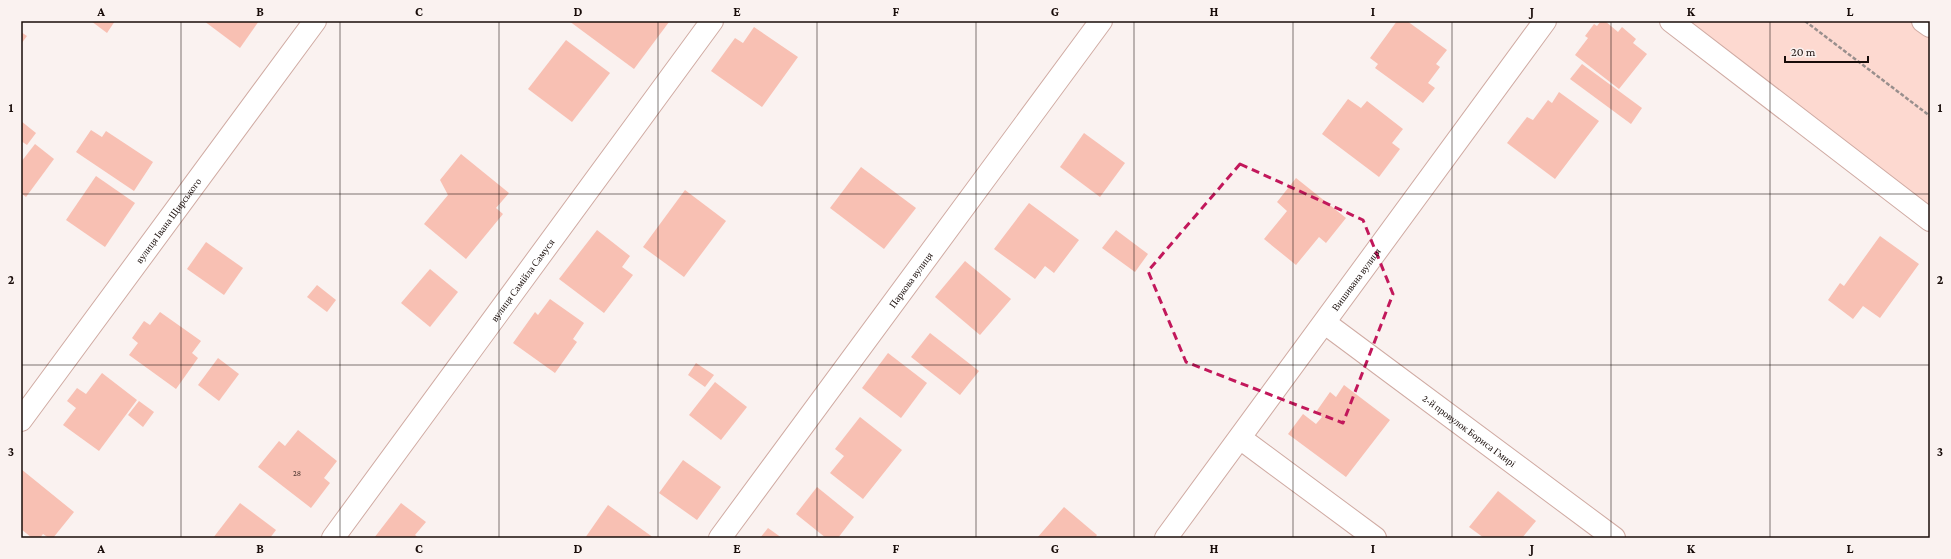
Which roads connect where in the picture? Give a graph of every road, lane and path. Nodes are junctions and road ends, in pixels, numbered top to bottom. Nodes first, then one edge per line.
1 (315, 21) edge
2 (712, 21) edge
3 (1101, 21) edge
4 (1545, 21) edge
5 (1671, 21) edge
6 (1805, 21) edge
7 (1923, 21) edge
8 (1930, 26) edge
9 (1930, 116) edge
10 (1930, 220) edge
11 (1325, 323) junction
12 (21, 420) edge
13 (1240, 438) junction
14 (333, 538) edge
15 (720, 538) edge
16 (1166, 538) edge
17 (1375, 538) edge
18 (1614, 538) edge

1 - 12 street, вулиця Івана Щирського
2 - 14 street, вулиця Самійла Самуся
3 - 15 street, Паркова вулиця
4 - 11 street, Вишивана вулиця
5 - 10 street
6 - 9 path
7 - 8 street
11 - 13 street, Вишивана вулиця
11 - 18 street, 2-й провулок Бориса Гмирі
13 - 16 street, Вишивана вулиця
13 - 17 street

